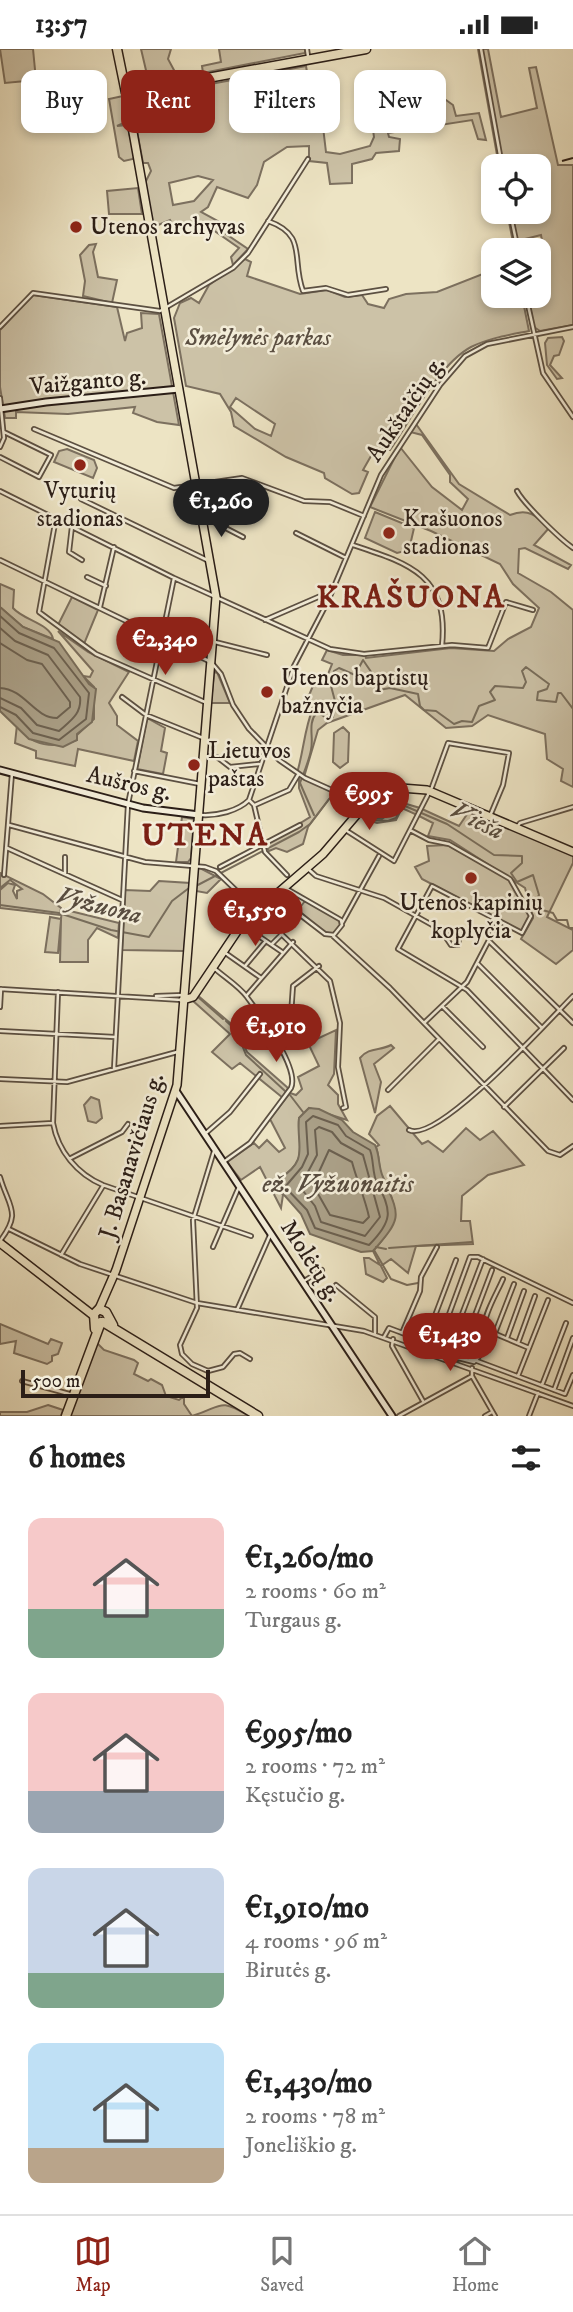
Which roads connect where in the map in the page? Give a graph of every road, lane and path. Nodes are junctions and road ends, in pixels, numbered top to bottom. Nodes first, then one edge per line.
1 (117, 49) edge
2 (307, 49) edge
3 (366, 49) edge
4 (481, 49) edge
5 (309, 59) junction
6 (121, 70) edge
7 (215, 76) edge
8 (133, 133) edge
9 (500, 154) edge
10 (308, 159) dead end
11 (268, 221) junction
12 (386, 289) dead end
13 (164, 307) junction
14 (529, 308) edge
15 (0, 327) edge
16 (573, 327) edge
17 (534, 334) junction
18 (179, 389) junction
19 (0, 398) edge
20 (1, 409) edge
21 (573, 417) edge
22 (34, 429) dead end
23 (4, 432) junction
24 (0, 447) edge
25 (0, 457) edge
26 (197, 485) junction
27 (0, 491) edge
28 (517, 491) dead end
29 (81, 499) dead end
30 (364, 516) junction
31 (56, 519) junction
32 (203, 521) junction
33 (72, 526) junction
34 (296, 533) dead end
35 (243, 537) dead end
36 (352, 544) junction
37 (114, 547) junction
38 (573, 548) edge
39 (346, 558) junction
40 (0, 560) edge
41 (82, 560) dead end
42 (211, 562) junction
43 (87, 577) dead end
44 (174, 577) junction
45 (44, 579) junction
46 (106, 586) junction
47 (333, 589) junction
48 (216, 597) junction
49 (100, 607) junction
50 (533, 610) dead end
51 (265, 620) junction
52 (162, 637) junction
53 (308, 640) junction
54 (212, 641) junction
55 (442, 646) junction
56 (267, 655) dead end
57 (211, 662) junction
58 (153, 680) junction
59 (122, 697) dead end
60 (207, 703) junction
61 (146, 715) junction
62 (205, 738) junction
63 (258, 739) junction
64 (268, 740) junction
65 (266, 747) junction
66 (203, 756) junction
67 (259, 764) junction
68 (0, 770) edge
69 (134, 771) junction
70 (12, 773) junction
71 (301, 776) junction
72 (201, 784) junction
73 (430, 791) junction
74 (249, 800) junction
75 (128, 804) junction
76 (254, 805) junction
77 (362, 807) junction
78 (573, 807) edge
79 (199, 815) junction
80 (490, 816) junction
81 (9, 825) junction
82 (300, 825) dead end
83 (517, 827) junction
84 (344, 829) junction
85 (410, 830) junction
86 (262, 845) junction
87 (8, 848) junction
88 (573, 852) edge
89 (380, 855) junction
90 (125, 856) junction
91 (65, 857) dead end
92 (195, 866) junction
93 (220, 867) dead end
94 (307, 868) junction
95 (65, 874) junction
96 (4, 875) dead end
97 (287, 875) dead end
98 (362, 889) junction
99 (280, 890) junction
100 (122, 900) junction
101 (257, 910) junction
102 (416, 916) junction
103 (499, 921) junction
104 (342, 923) junction
105 (242, 924) junction
106 (441, 930) junction
107 (283, 933) junction
108 (333, 936) junction
109 (266, 941) junction
110 (489, 941) junction
111 (293, 942) junction
112 (272, 944) junction
113 (222, 950) junction
114 (283, 953) junction
115 (477, 963) junction
116 (211, 965) junction
117 (245, 966) junction
118 (319, 966) junction
119 (261, 978) junction
120 (185, 982) junction
121 (463, 987) junction
122 (1, 989) edge
123 (58, 992) junction
124 (196, 992) junction
125 (117, 995) junction
126 (246, 996) junction
127 (573, 996) edge
128 (184, 997) junction
129 (568, 1002) junction
130 (573, 1004) edge
131 (443, 1006) junction
132 (0, 1007) edge
133 (560, 1010) junction
134 (183, 1014) junction
135 (424, 1023) junction
136 (573, 1023) edge
137 (542, 1028) junction
138 (0, 1031) edge
139 (56, 1034) junction
140 (271, 1034) junction
141 (115, 1037) junction
142 (439, 1039) junction
143 (483, 1047) dead end
144 (522, 1047) junction
145 (564, 1048) dead end
146 (180, 1052) junction
147 (114, 1069) junction
148 (543, 1069) junction
149 (260, 1074) dead end
150 (0, 1079) edge
151 (53, 1083) junction
152 (483, 1085) junction
153 (388, 1090) dead end
154 (176, 1091) junction
155 (573, 1100) edge
156 (504, 1107) junction
157 (342, 1108) dead end
158 (53, 1123) junction
159 (128, 1124) dead end
160 (0, 1126) edge
161 (409, 1130) dead end
162 (206, 1133) junction
163 (572, 1147) edge
164 (216, 1149) junction
165 (69, 1159) junction
166 (224, 1161) junction
167 (0, 1178) edge
168 (103, 1185) junction
169 (241, 1186) junction
170 (2, 1193) edge
171 (140, 1197) junction
172 (193, 1215) junction
173 (222, 1226) junction
174 (9, 1229) junction
175 (271, 1233) junction
176 (251, 1236) dead end
177 (0, 1242) edge
178 (213, 1247) dead end
179 (437, 1247) dead end
180 (61, 1255) junction
181 (483, 1259) junction
182 (456, 1260) dead end
183 (322, 1270) dead end
184 (492, 1270) dead end
185 (114, 1275) junction
186 (503, 1279) dead end
187 (304, 1281) junction
188 (514, 1284) dead end
189 (336, 1285) dead end
190 (524, 1291) dead end
191 (535, 1296) dead end
192 (548, 1300) dead end
193 (198, 1303) junction
194 (573, 1303) edge
195 (237, 1310) junction
196 (100, 1316) junction
197 (566, 1323) dead end
198 (332, 1324) junction
199 (402, 1333) junction
200 (495, 1333) junction
201 (375, 1334) junction
202 (487, 1335) junction
203 (384, 1336) junction
204 (507, 1338) junction
205 (573, 1338) edge
206 (393, 1339) junction
207 (425, 1342) junction
208 (518, 1343) junction
209 (437, 1347) junction
210 (529, 1348) junction
211 (448, 1351) junction
212 (459, 1356) junction
213 (250, 1359) dead end
214 (454, 1361) junction
215 (476, 1361) junction
216 (472, 1368) junction
217 (573, 1375) edge
218 (472, 1376) junction
219 (518, 1376) junction
220 (22, 1381) dead end
221 (542, 1385) junction
222 (554, 1390) junction
223 (539, 1392) junction
224 (73, 1395) junction
225 (223, 1396) junction
226 (424, 1401) junction
227 (573, 1406) edge
228 (493, 1414) edge
229 (66, 1416) edge
230 (258, 1416) edge
231 (265, 1416) edge
232 (392, 1416) edge
233 (399, 1416) edge
234 (485, 1416) edge
235 (528, 1416) edge

1 - 6 highway, J. Basanavičiaus g.
2 - 5 street
3 - 5 highway
4 - 9 street
5 - 7 highway
8 - 13 main road, J. Basanavičiaus g.
10 - 11 street
11 - 12 street
11 - 13 street
13 - 15 street
13 - 18 main road, J. Basanavičiaus g.
14 - 17 street
16 - 17 street, Aukštaičių g.
17 - 21 street
17 - 30 street, Aukštaičių g.
18 - 20 street, Vaižganto g.
18 - 26 main road, J. Basanavičiaus g.
19 - 20 street
20 - 23 street
22 - 26 street
23 - 24 street
23 - 25 street
26 - 30 street
26 - 32 main road, J. Basanavičiaus g.
27 - 31 street
28 - 38 street
29 - 42 street
30 - 36 street, Aukštaičių g.
31 - 33 street
31 - 45 street
32 - 35 street
32 - 42 main road, J. Basanavičiaus g.
33 - 37 street
33 - 41 street
34 - 39 street
36 - 39 street, Aukštaičių g.
36 - 55 street
37 - 44 street
37 - 46 street
39 - 47 street, Aukštaičių g.
40 - 45 street
42 - 48 main road, J. Basanavičiaus g.
43 - 46 street
44 - 48 street
44 - 52 street
45 - 49 street
45 - 58 street
46 - 49 street
47 - 51 street
47 - 53 street, Aukštaičių g.
48 - 51 street
48 - 54 main road, J. Basanavičiaus g.
49 - 52 street
50 - 55 street
51 - 53 street
52 - 57 street
52 - 58 street
53 - 55 street
53 - 64 street, Aukštaičių g.
54 - 56 street
54 - 57 main road, J. Basanavičiaus g.
57 - 60 main road, J. Basanavičiaus g.
57 - 63 street
58 - 60 street
58 - 61 street
59 - 61 street
60 - 62 main road, J. Basanavičiaus g.
61 - 62 street
61 - 69 street
62 - 66 main road, J. Basanavičiaus g.
63 - 64 street
63 - 65 street
64 - 65 street, Aukštaičių g.
65 - 67 street, Aukštaičių g.
65 - 71 street
66 - 67 street
66 - 72 main road, J. Basanavičiaus g.
67 - 74 street, Aukštaičių g.
68 - 70 street, Aušros g.
69 - 72 street
69 - 75 street
70 - 75 street, Aušros g.
70 - 81 street
71 - 76 street
71 - 77 street
72 - 79 main road, J. Basanavičiaus g.
73 - 77 main road
73 - 80 main road
73 - 80 street
73 - 85 street
74 - 76 street
74 - 79 street, Aušros g.
75 - 79 street, Aušros g.
75 - 90 street
76 - 86 street
77 - 84 main road
78 - 83 street
79 - 92 main road, J. Basanavičiaus g.
80 - 83 main road
81 - 87 street
81 - 90 street
82 - 86 street
83 - 88 main road
84 - 89 street
84 - 94 main road
85 - 89 street
85 - 103 street
86 - 93 street
86 - 97 street
87 - 95 street
87 - 96 street
89 - 98 street
90 - 92 street
90 - 100 street
91 - 95 street
92 - 101 street
92 - 120 main road, J. Basanavičiaus g.
94 - 98 street
94 - 99 main road
95 - 100 street
98 - 102 street
98 - 104 street
99 - 101 main road
99 - 104 street
99 - 108 street
100 - 125 street
101 - 105 main road
101 - 107 street
102 - 103 street
102 - 106 street
102 - 121 street
103 - 110 street
104 - 108 street
105 - 109 street
105 - 113 main road
106 - 106 street
107 - 111 street
107 - 112 street
108 - 135 street
109 - 112 street
109 - 117 street
110 - 115 street
110 - 133 street
111 - 114 street
111 - 118 street
112 - 114 street
113 - 116 main road
113 - 117 street
114 - 119 street
115 - 121 street
115 - 137 street
116 - 124 main road
116 - 126 street
117 - 119 street
118 - 140 street
118 - 157 street
119 - 126 street
120 - 124 main road
120 - 128 main road, J. Basanavičiaus g.
121 - 131 street
121 - 144 street
122 - 123 street
122 - 132 street
123 - 125 street
123 - 139 street
124 - 128 main road
124 - 134 main road
125 - 128 street
125 - 141 street
126 - 140 street
127 - 129 street
128 - 134 main road, J. Basanavičiaus g.
129 - 130 street
129 - 133 street
131 - 135 street
131 - 143 street
133 - 136 street
133 - 137 street
134 - 146 main road, J. Basanavičiaus g.
135 - 142 street
137 - 144 street
138 - 139 street
139 - 141 street
139 - 151 street
140 - 166 street
141 - 147 street
142 - 152 street
142 - 153 street
144 - 148 street
144 - 152 street
145 - 148 street
146 - 147 street
146 - 154 main road, J. Basanavičiaus g.
147 - 151 street
148 - 155 street
148 - 156 street
149 - 162 street
150 - 151 street
151 - 158 street
152 - 156 street
152 - 161 street
154 - 162 street, Molėtų g.
154 - 171 main road, J. Basanavičiaus g.
156 - 163 street
158 - 160 street
158 - 165 street
159 - 165 street
162 - 164 street, Molėtų g.
164 - 166 street, Molėtų g.
164 - 172 street
165 - 168 street
166 - 169 street, Molėtų g.
167 - 170 street
168 - 171 street
168 - 180 street
169 - 173 street
169 - 175 street, Molėtų g.
170 - 174 street
171 - 172 street
171 - 185 main road, J. Basanavičiaus g.
172 - 173 street
172 - 193 street
173 - 176 street
173 - 178 street
174 - 177 street
174 - 180 street
175 - 187 street, Molėtų g.
175 - 195 street
177 - 196 main road
179 - 199 street
180 - 185 street
181 - 194 street
181 - 209 street
181 - 211 street
182 - 207 street
183 - 187 street
184 - 212 street
185 - 193 street
185 - 196 main road, J. Basanavičiaus g.
186 - 202 street
187 - 198 street, Molėtų g.
188 - 200 street
189 - 201 street
190 - 204 street
191 - 208 street
192 - 210 street
193 - 195 street
193 - 213 street
195 - 198 street
196 - 224 highway, J. Basanavičiaus g.
196 - 225 highway
197 - 221 street
198 - 201 street
198 - 232 street, Molėtų g.
199 - 203 street
199 - 207 street
200 - 202 street
200 - 204 street
201 - 203 street
202 - 215 street
203 - 206 street
204 - 208 street
205 - 222 street
206 - 214 street
206 - 226 street
207 - 209 street
208 - 210 street
209 - 211 street
210 - 219 street
211 - 212 street
212 - 214 street
212 - 215 street
214 - 216 street
215 - 219 street
216 - 218 street
216 - 223 street
217 - 222 street
218 - 226 street
218 - 228 street
219 - 221 street
220 - 224 street
221 - 222 street
223 - 227 street
223 - 235 street
224 - 229 highway, J. Basanavičiaus g.
225 - 230 highway
225 - 231 highway
226 - 233 street
228 - 234 street

